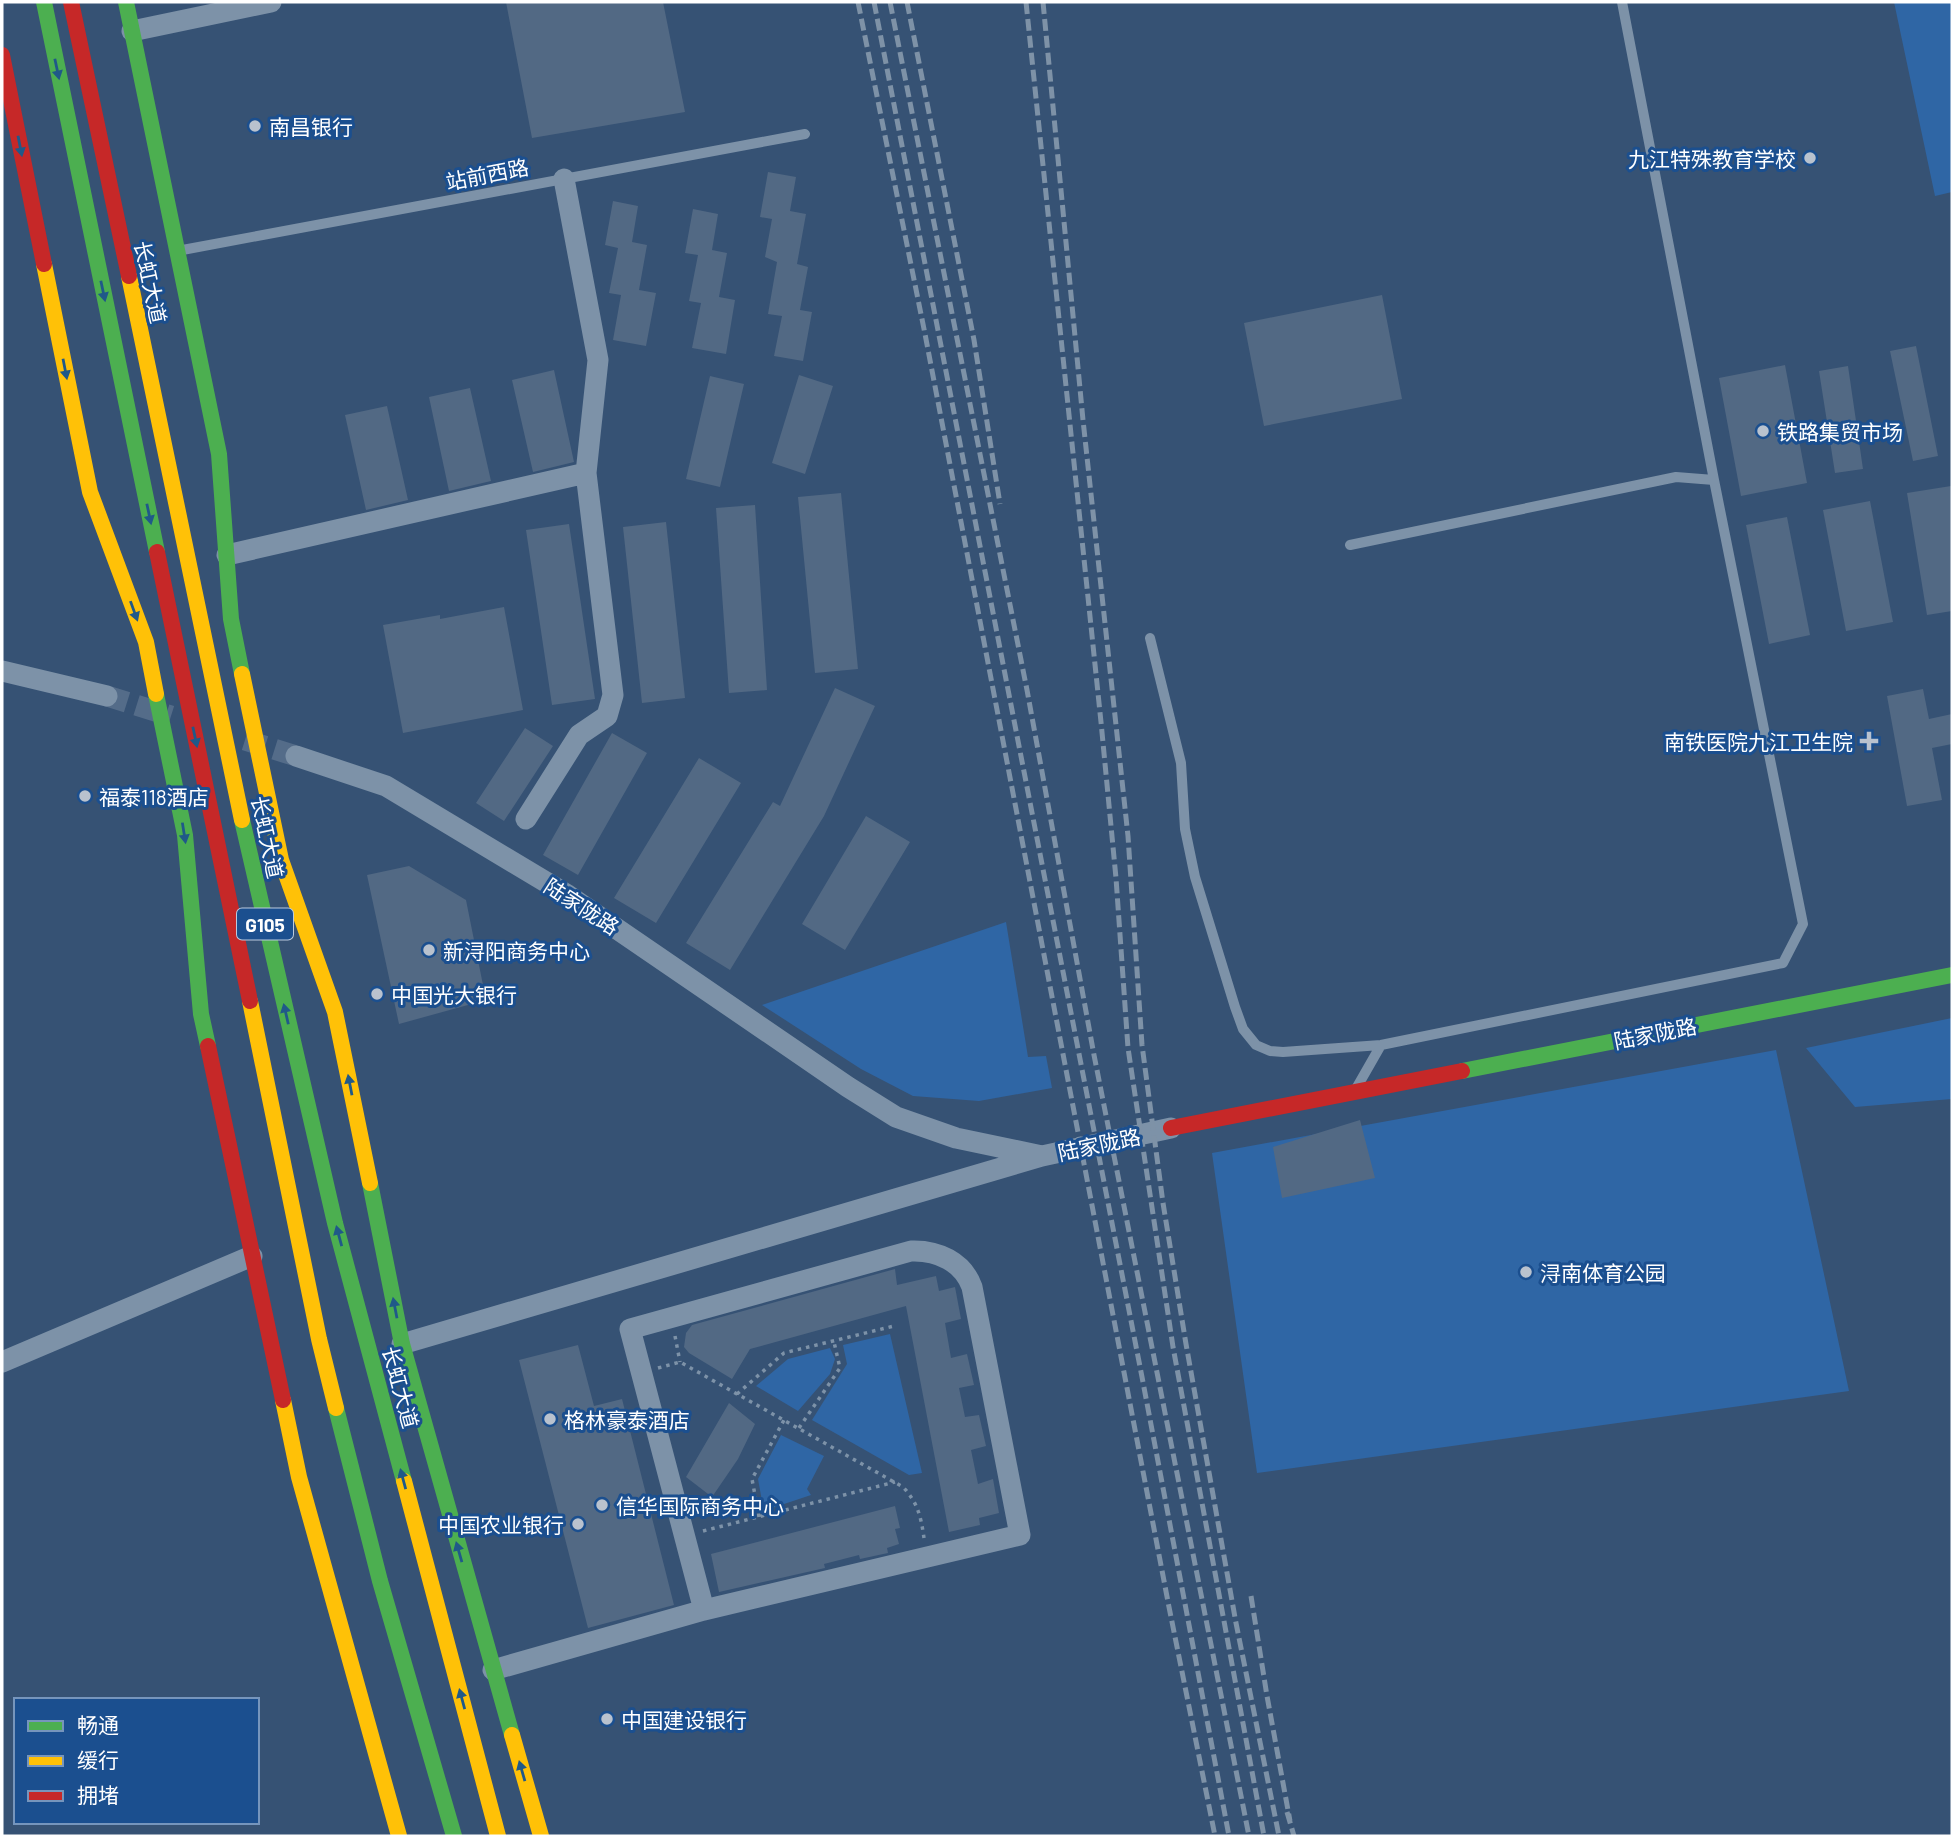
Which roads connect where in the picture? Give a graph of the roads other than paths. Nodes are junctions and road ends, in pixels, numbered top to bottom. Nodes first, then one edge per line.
1 (44, 2) edge
2 (71, 2) edge
3 (126, 2) edge
4 (271, 2) edge
5 (1622, 2) edge
6 (132, 31) junction
7 (2, 55) edge
8 (805, 134) dead end
9 (564, 179) junction
10 (177, 251) junction
11 (586, 474) junction
12 (1714, 480) junction
13 (1350, 545) dead end
14 (227, 555) junction
15 (1150, 638) dead end
16 (2, 671) edge
17 (107, 696) tunnel mouth
18 (296, 756) tunnel mouth
19 (526, 819) dead end
20 (1952, 975) edge
21 (1381, 1045) junction
22 (1353, 1092) junction
23 (1171, 1128) joint
24 (1042, 1156) junction
25 (252, 1256) junction
26 (402, 1344) junction
27 (2, 1362) edge
28 (704, 1610) junction
29 (494, 1670) junction
30 (399, 1836) edge
31 (454, 1836) edge
32 (498, 1836) edge
33 (541, 1836) edge

1 -> 31 main road, G105
32 -> 2 main road, 长虹大道 / G105
3 - 6 main road
4 - 6 street
5 - 12 lane
6 - 10 main road
7 -> 25 main road
8 - 9 lane, 站前西路
9 - 10 lane, 站前西路
9 - 11 street
10 - 14 main road
11 - 14 street
11 - 19 street
12 - 13 lane
12 - 21 lane
26 -> 14 main road
15 - 21 lane
16 - 17 street
18 - 24 street, 陆家陇路
20 - 22 main road, 陆家陇路
21 - 22 lane
22 - 23 main road, 陆家陇路
23 - 24 street, 陆家陇路
24 - 26 street
25 - 27 street
25 - 30 main road
29 -> 26 main road
28 - 28 street
28 - 29 street
33 -> 29 main road

